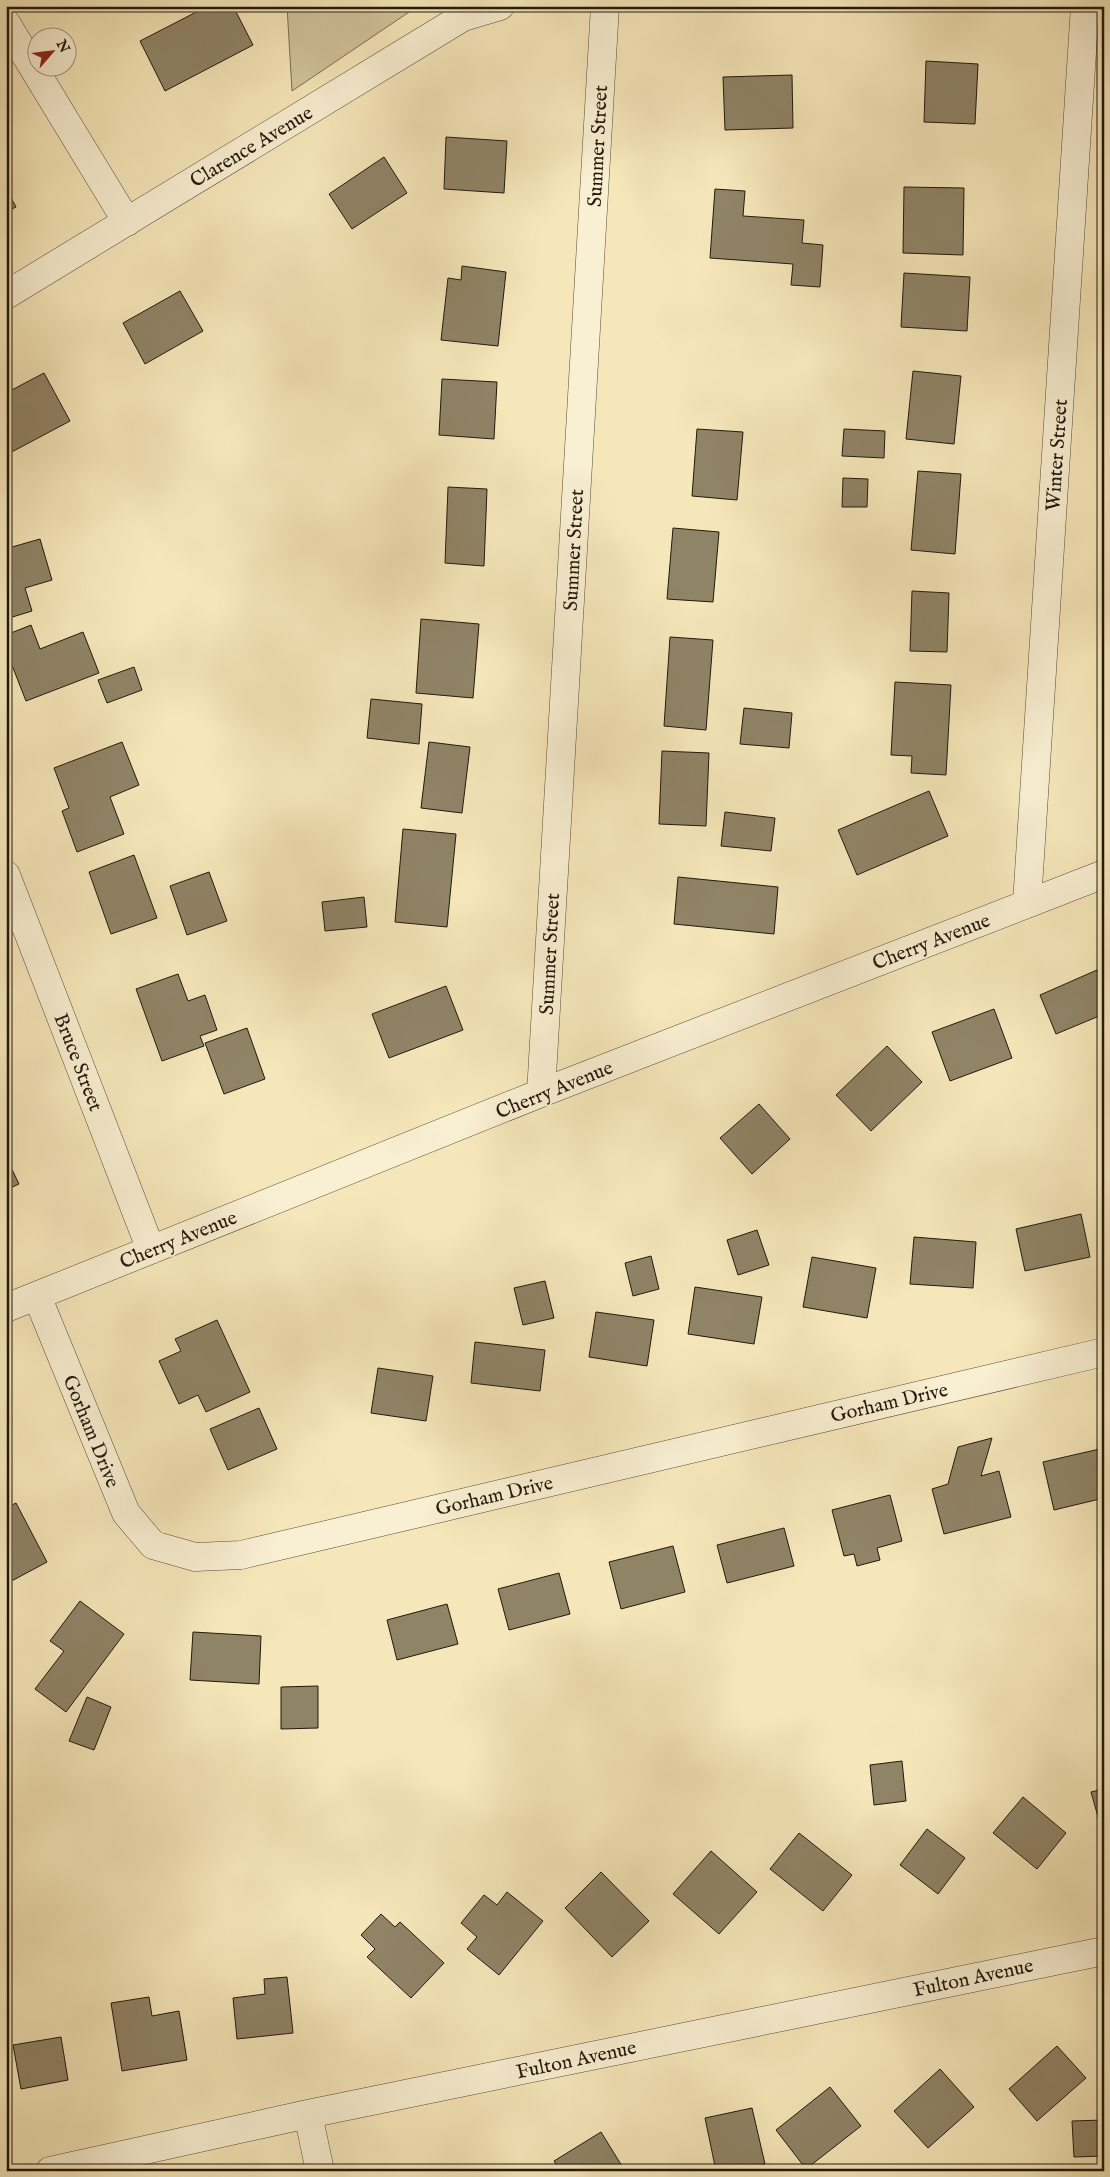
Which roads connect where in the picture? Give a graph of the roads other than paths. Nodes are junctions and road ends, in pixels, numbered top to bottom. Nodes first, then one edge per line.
1 (500, 6) edge
2 (605, 6) edge
3 (1085, 6) edge
4 (6, 23) edge
5 (127, 222) junction
6 (6, 295) edge
7 (1104, 874) edge
8 (6, 875) edge
9 (1028, 903) junction
10 (541, 1093) junction
11 (151, 1250) junction
12 (37, 1296) junction
13 (6, 1308) edge
14 (1104, 1352) edge
15 (1104, 1951) edge
16 (308, 2114) junction
17 (50, 2171) edge
18 (320, 2171) edge

1 - 5 street, Clarence Avenue
2 - 10 street, Summer Street
3 - 9 street, Winter Street
4 - 5 street
5 - 6 street, Clarence Avenue
7 - 9 street, Cherry Avenue
8 - 11 street, Bruce Street
9 - 10 street, Cherry Avenue
10 - 11 street, Cherry Avenue
11 - 12 street, Cherry Avenue
12 - 13 street, Cherry Avenue
12 - 14 street, Gorham Drive
15 - 16 street, Fulton Avenue
16 - 17 street, Fulton Avenue
16 - 18 street

